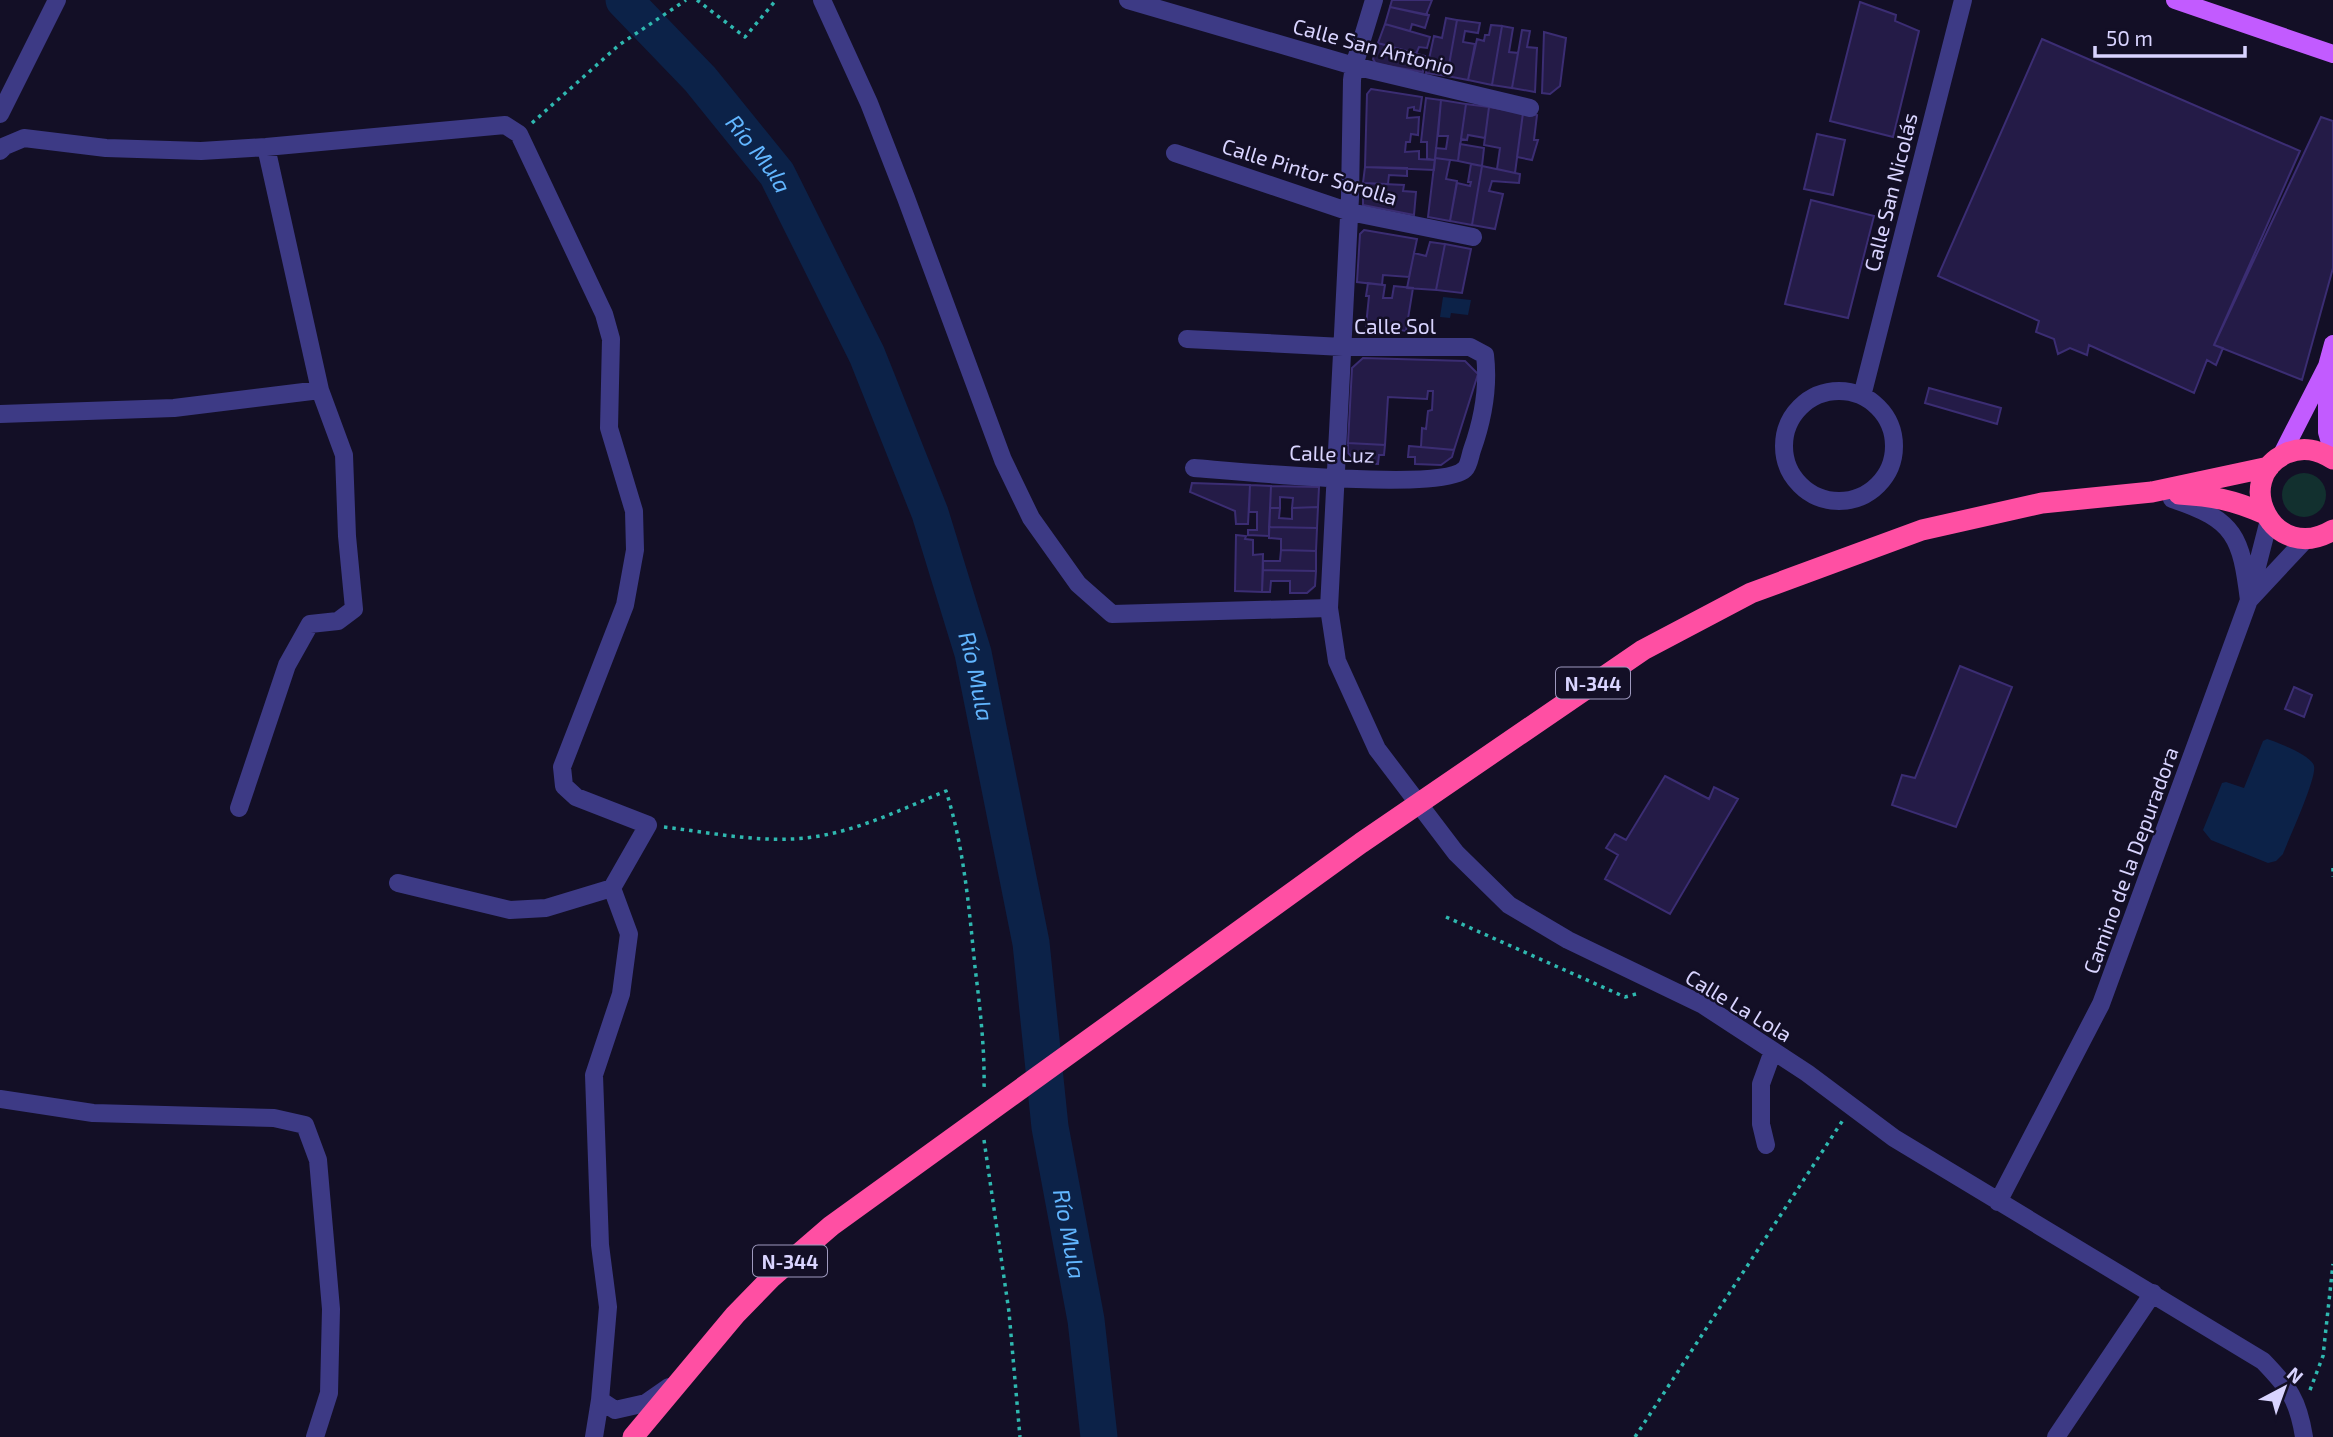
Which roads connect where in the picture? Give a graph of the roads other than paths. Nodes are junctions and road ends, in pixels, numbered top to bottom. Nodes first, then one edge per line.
1 (57, 0) edge
2 (822, 0) edge
3 (1128, 0) edge
4 (1374, 0) edge
5 (1963, 0) edge
6 (2175, 0) edge
7 (2333, 54) edge
8 (1353, 73) junction
9 (1530, 108) dead end
10 (0, 114) edge
11 (266, 147) junction
12 (0, 151) edge
13 (1175, 153) dead end
14 (1350, 212) junction
15 (1473, 237) dead end
16 (1187, 339) dead end
17 (2333, 344) edge
18 (1343, 347) junction
19 (2327, 366) junction
20 (320, 390) junction
21 (1862, 396) junction
22 (0, 414) edge
23 (2333, 453) edge
24 (2333, 459) edge
25 (2275, 462) junction
26 (1194, 468) dead end
27 (1466, 468) joint
28 (1336, 478) junction
29 (2152, 492) junction
30 (2267, 517) junction
31 (2333, 530) edge
32 (2306, 539) junction
33 (2249, 600) junction
34 (1329, 608) junction
35 (239, 808) dead end
36 (398, 883) dead end
37 (612, 888) junction
38 (1773, 1051) junction
39 (0, 1100) edge
40 (1766, 1145) dead end
41 (1998, 1202) junction
42 (2153, 1293) junction
43 (680, 1379) junction
44 (600, 1400) junction
45 (315, 1437) edge
46 (594, 1437) edge
47 (633, 1437) edge
48 (2056, 1437) edge
49 (2304, 1437) edge

1 - 10 street
2 - 34 street
3 - 8 street, Calle San Antonio
4 - 8 street, Calle La Lola
5 - 21 street, Calle San Nicolás
6 - 7 main road
8 - 9 street, Calle San Antonio
8 - 14 street, Calle La Lola
11 - 12 street
11 - 20 street
11 - 37 street
13 - 14 street, Calle Pintor Sorolla
14 - 15 street, Calle Pintor Sorolla
14 - 18 street, Calle La Lola
16 - 18 street, Calle Sol
17 - 19 main road
18 - 27 street, Calle Sol
18 - 28 street, Calle La Lola
19 - 23 main road
19 - 25 main road
20 - 22 street
20 - 35 street
21 - 21 street
24 - 25 highway
25 - 29 highway
25 - 30 highway
26 - 28 street, Calle Luz
27 - 28 street, Calle Luz
28 - 34 street, Calle La Lola
29 - 30 highway
29 - 33 street
29 - 43 highway, N-344
30 - 32 highway
30 - 33 street
31 - 32 highway
32 - 33 street, Camino de la Depuradora
33 - 41 street, Camino de la Depuradora
34 - 38 street, Calle La Lola
36 - 37 street
37 - 44 street
38 - 40 street
38 - 41 street, Calle La Lola
39 - 45 street
41 - 42 street, Calle La Lola
42 - 48 street
42 - 49 street, Calle La Lola
43 - 44 street
43 - 47 highway, N-344
44 - 46 street

